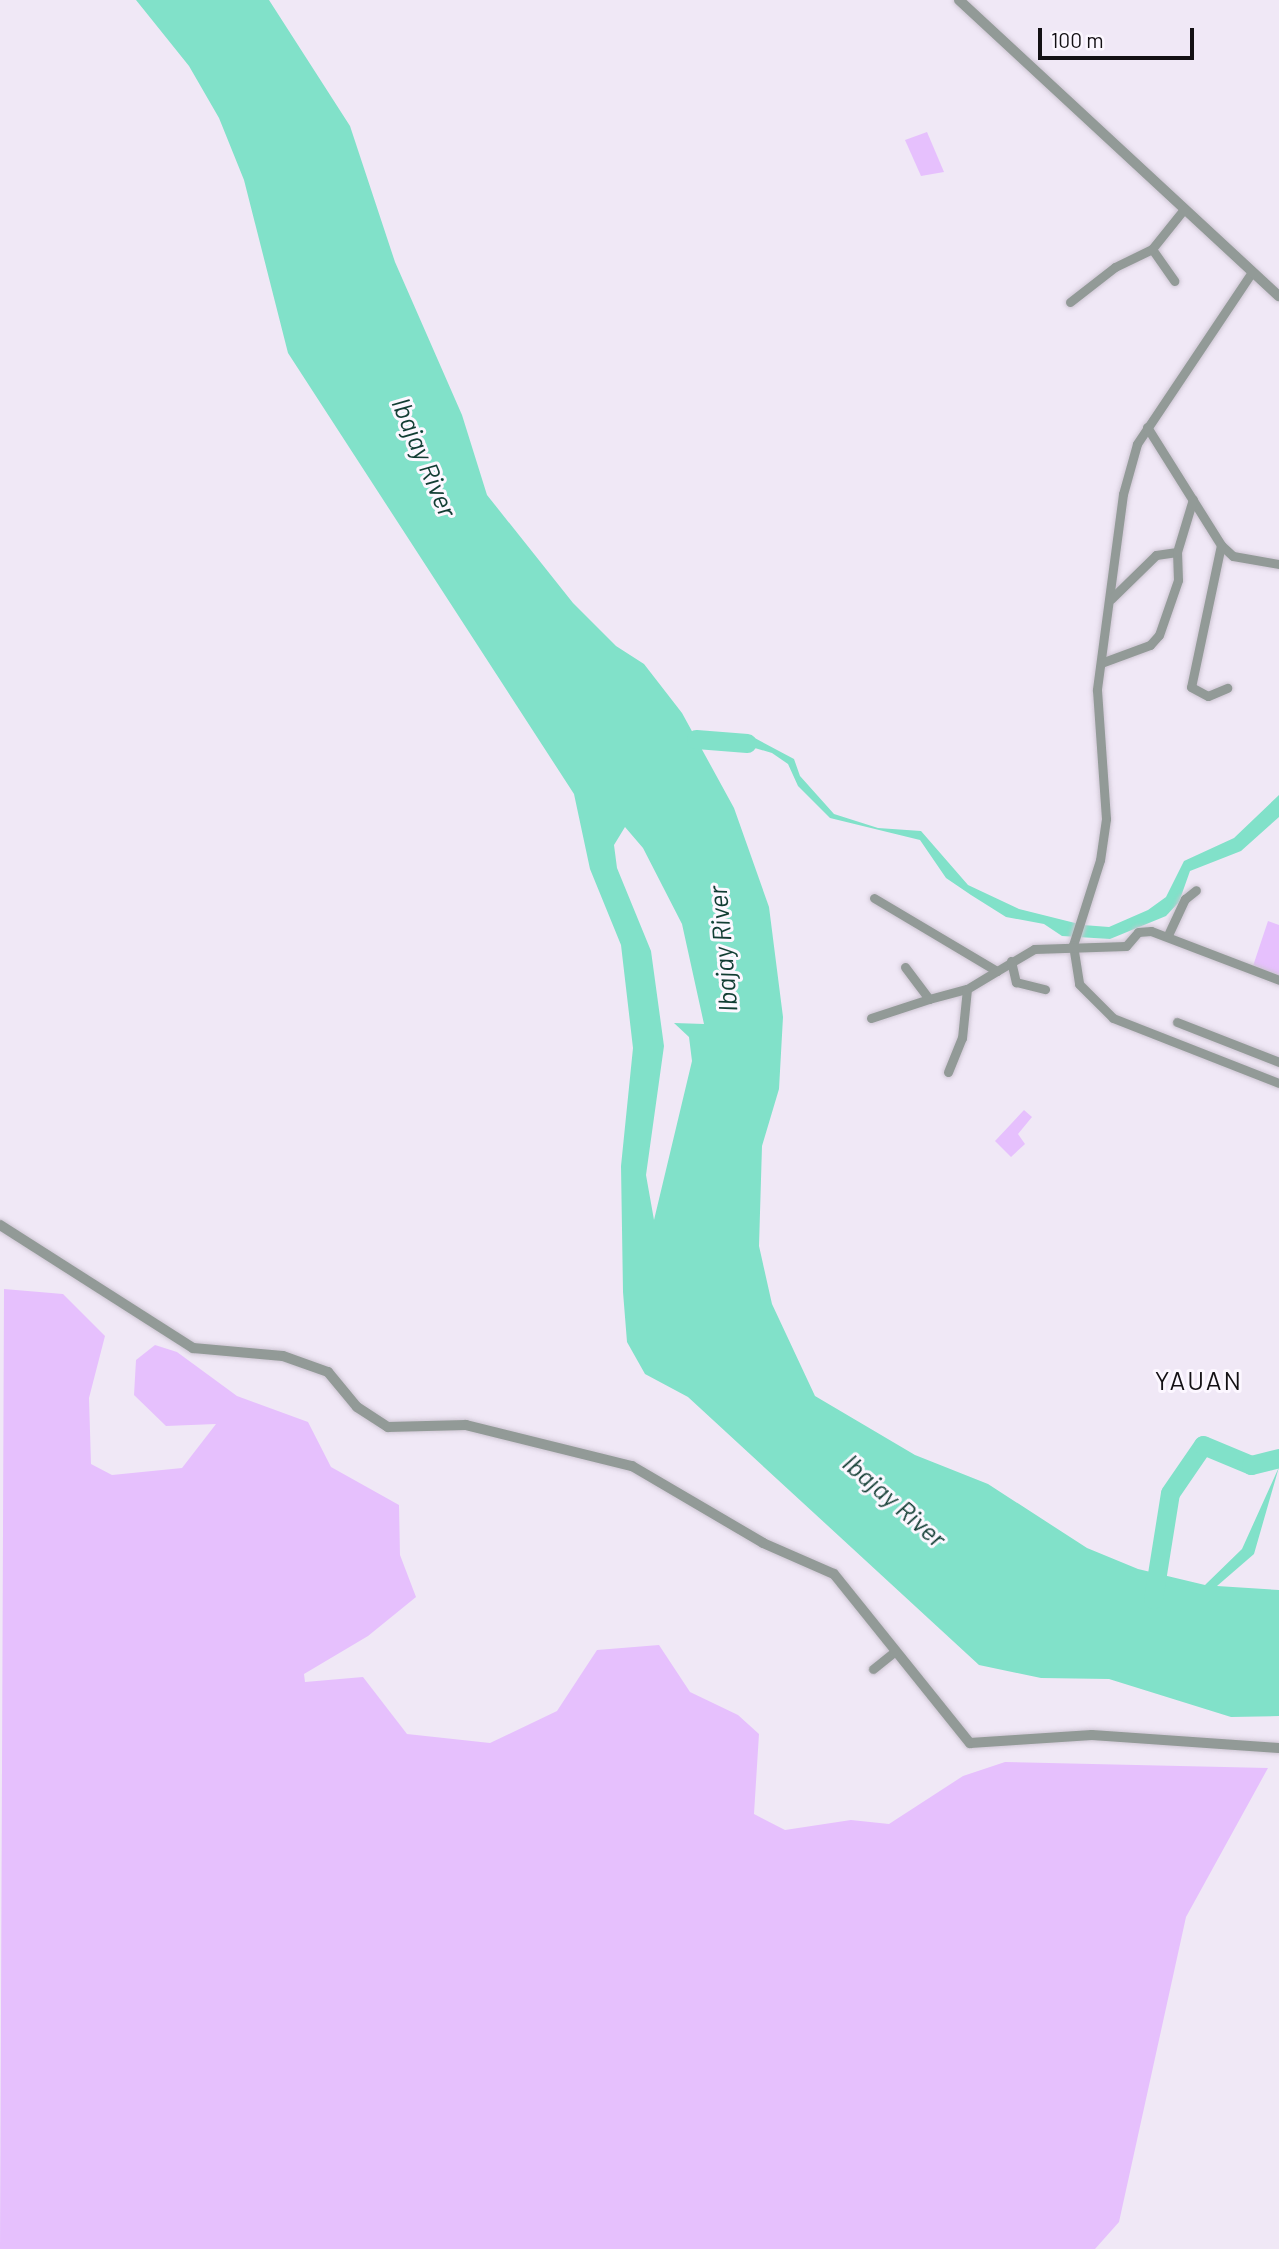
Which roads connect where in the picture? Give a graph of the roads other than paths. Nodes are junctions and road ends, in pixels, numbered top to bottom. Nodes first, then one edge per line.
1 (959, 0) edge
2 (1184, 209) junction
3 (1152, 249) junction
4 (1252, 272) junction
5 (1174, 281) dead end
6 (1279, 296) edge
7 (1070, 302) dead end
8 (1147, 427) junction
9 (1193, 499) junction
10 (1221, 545) junction
11 (1177, 552) junction
12 (1279, 564) edge
13 (1110, 601) junction
14 (1101, 663) junction
15 (1227, 688) dead end
16 (1196, 890) dead end
17 (874, 898) dead end
18 (1168, 935) junction
19 (1073, 945) junction
20 (1011, 961) junction
21 (905, 967) dead end
22 (997, 971) junction
23 (1279, 979) edge
24 (967, 989) junction
25 (1045, 989) dead end
26 (929, 999) junction
27 (871, 1018) dead end
28 (1177, 1023) dead end
29 (1279, 1062) edge
30 (948, 1072) dead end
31 (1279, 1083) edge
32 (0, 1225) edge
33 (894, 1652) junction
34 (873, 1669) dead end
35 (1279, 1748) edge

1 - 2 street
2 - 3 street
2 - 4 street
3 - 5 street
3 - 7 street
4 - 6 street
4 - 8 street
8 - 9 street
8 - 13 street
9 - 10 street
9 - 11 street
10 - 12 street
10 - 15 street
11 - 13 street
11 - 14 street
13 - 14 street
14 - 19 street
16 - 18 street
17 - 22 street
18 - 19 street
18 - 23 street
19 - 20 street
19 - 31 street
20 - 22 street
20 - 25 street
21 - 26 street
22 - 24 street
24 - 26 street
24 - 30 street
26 - 27 street
28 - 29 street
32 - 33 street
33 - 34 street
33 - 35 street

